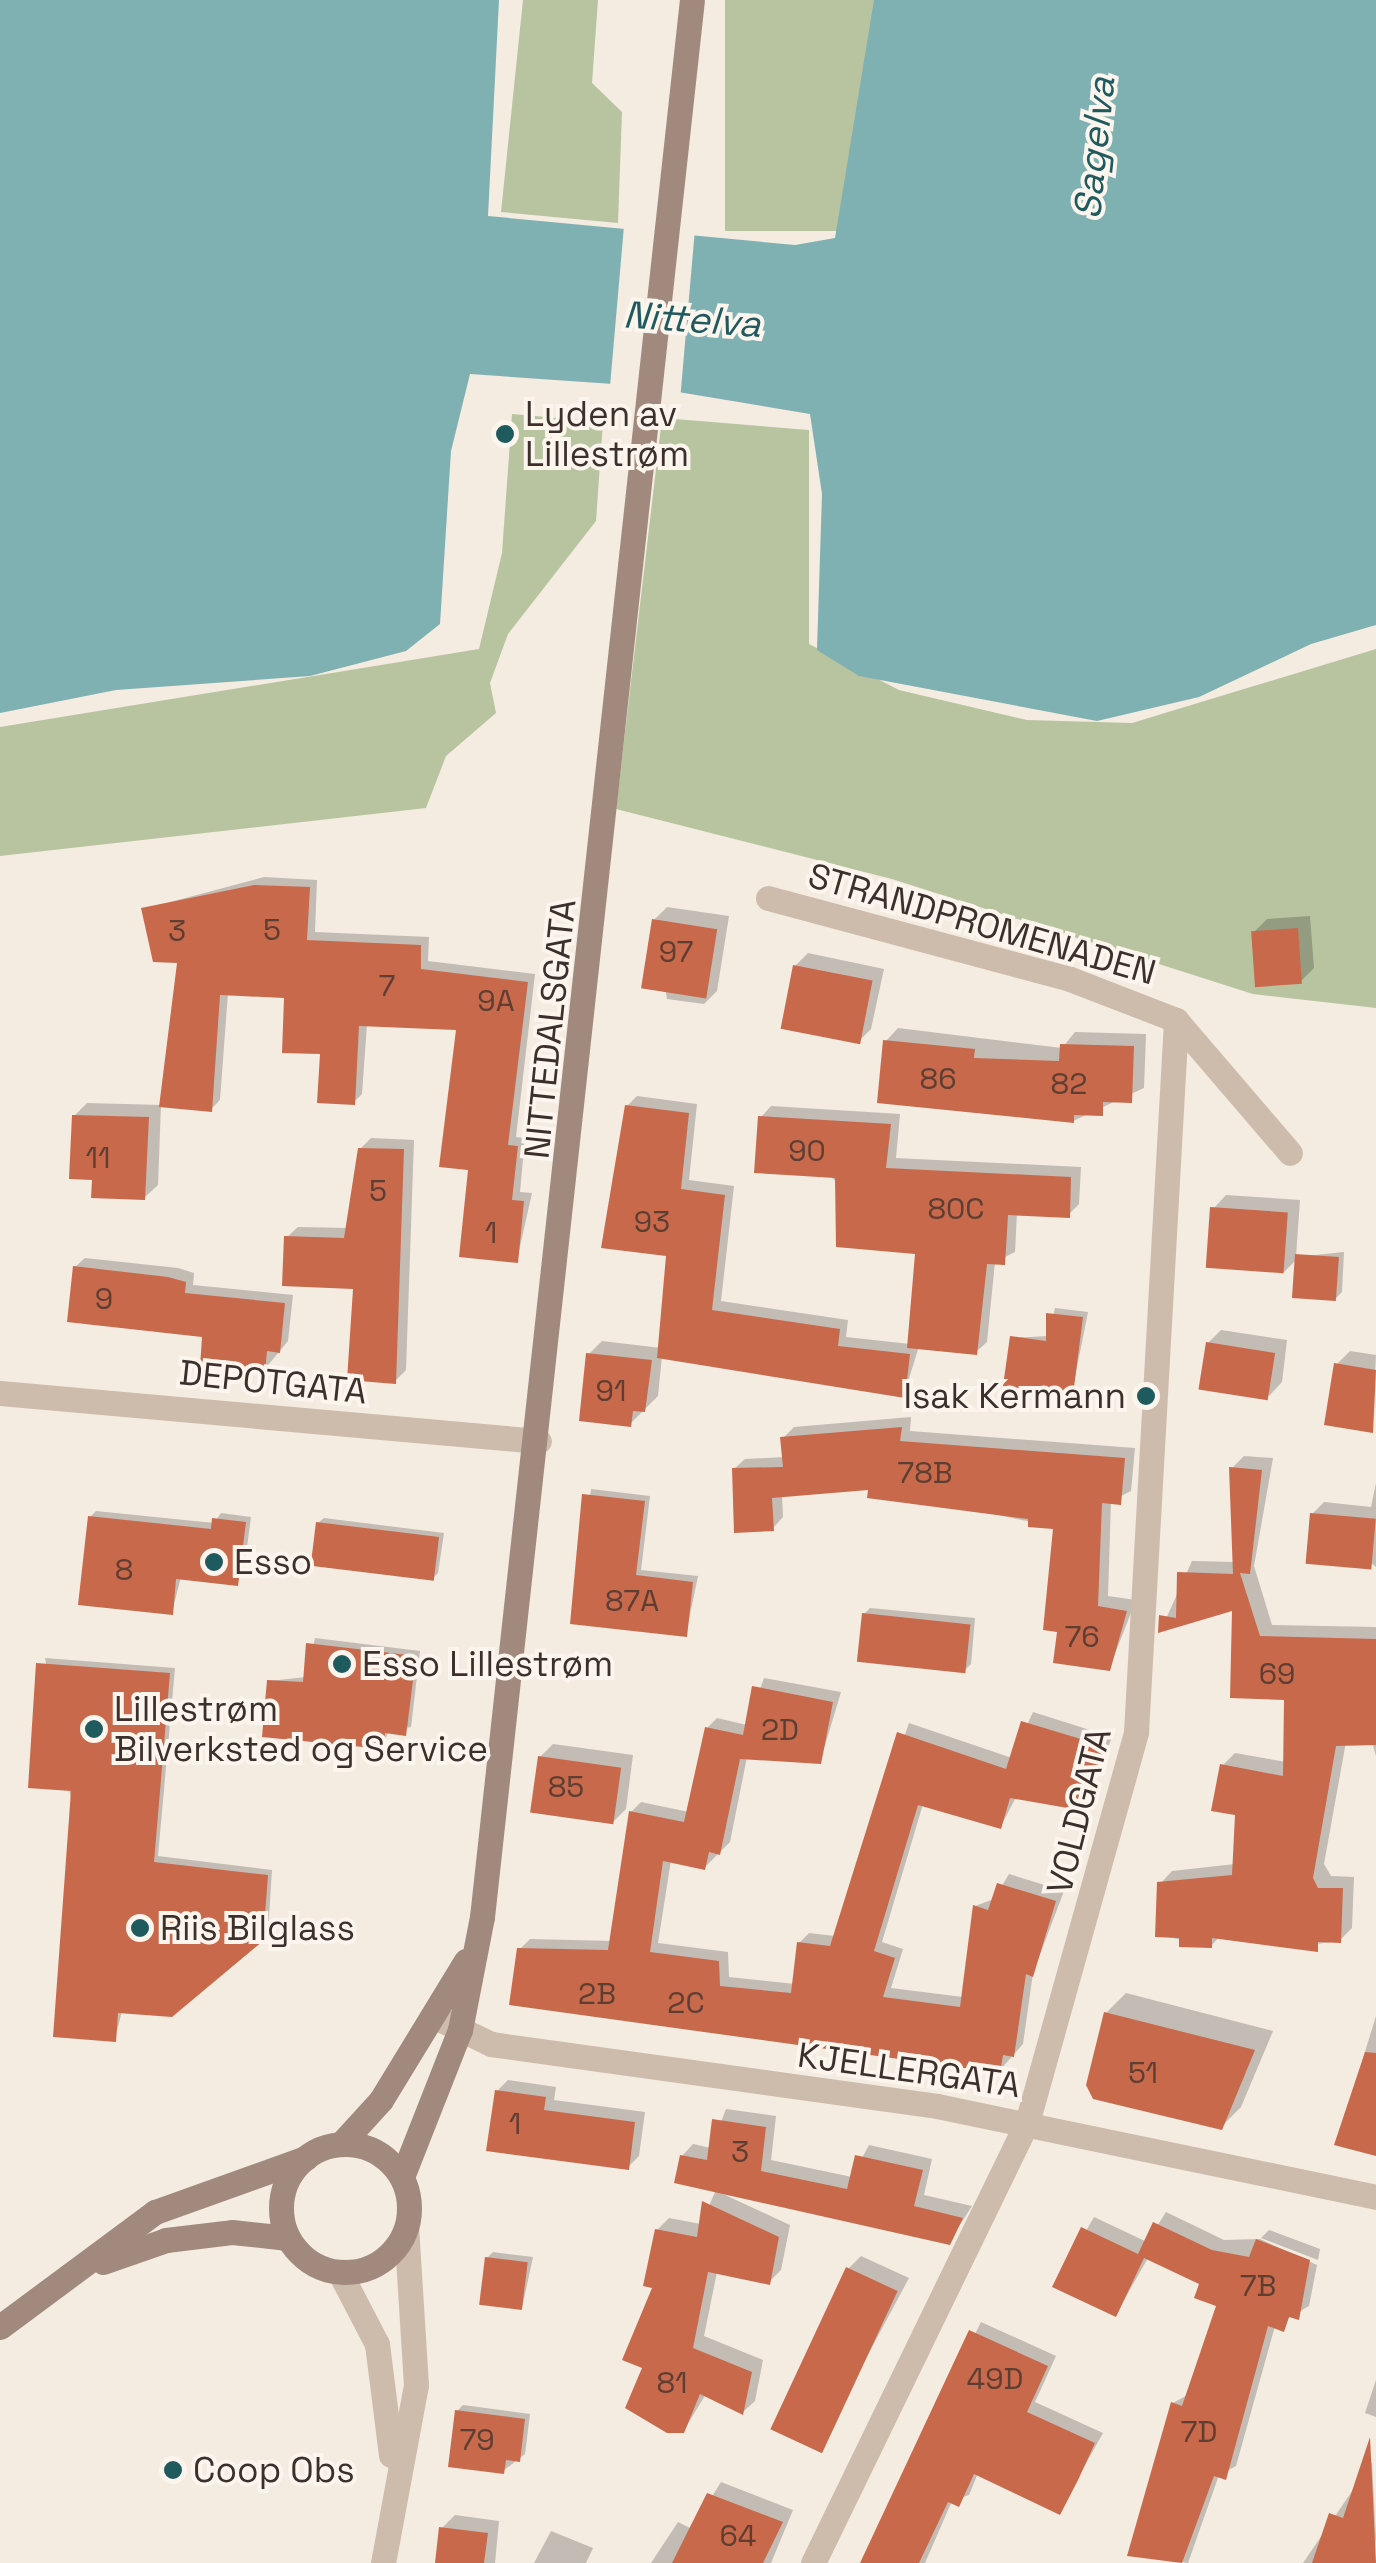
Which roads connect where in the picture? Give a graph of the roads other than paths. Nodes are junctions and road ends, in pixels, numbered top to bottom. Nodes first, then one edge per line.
1 (692, 0) edge
2 (768, 898) dead end
3 (1176, 1020) junction
4 (1290, 1153) dead end
5 (0, 1394) edge
6 (539, 1441) junction
7 (476, 1944) junction
8 (433, 2016) junction
9 (460, 2030) junction
10 (1027, 2123) junction
11 (342, 2144) junction
12 (306, 2158) junction
13 (402, 2177) junction
14 (1376, 2196) edge
15 (406, 2228) junction
16 (288, 2238) junction
17 (84, 2269) junction
18 (340, 2273) junction
19 (0, 2328) edge
20 (393, 2480) junction
21 (382, 2563) edge
22 (812, 2563) edge

1 - 6 main road, NITTEDALSGATA
2 - 3 street, STRANDPROMENADEN
3 - 4 street
3 - 10 street, VOLDGATA
5 - 6 street, DEPOTGATA
6 - 7 main road, NITTEDALSGATA
7 - 8 main road, NITTEDALSGATA
7 - 9 main road, NITTEDALSGATA
8 - 9 street, KJELLERGATA
8 - 11 main road, NITTEDALSGATA
9 - 10 street, KJELLERGATA
9 - 13 main road, NITTEDALSGATA
10 - 14 street, KJELLERGATA
10 - 22 street, VOLDGATA
11 - 12 main road
11 - 13 main road
12 - 16 main road
12 - 17 main road
13 - 15 main road
15 - 18 main road
15 - 20 street
16 - 17 main road
16 - 18 main road
17 - 19 main road
18 - 20 street
20 - 21 street

